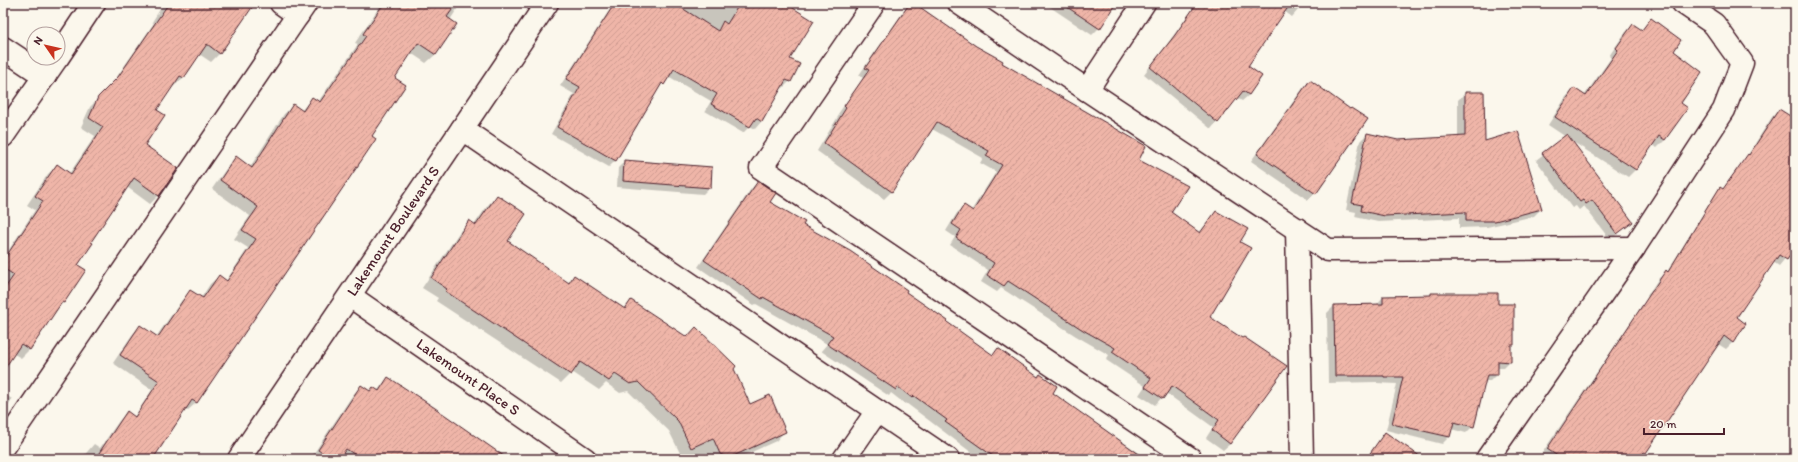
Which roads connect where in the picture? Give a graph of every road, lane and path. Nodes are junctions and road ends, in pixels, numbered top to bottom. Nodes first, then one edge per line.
1 (94, 3) edge
2 (547, 3) edge
3 (874, 3) edge
4 (959, 3) edge
5 (1144, 3) edge
6 (1683, 3) edge
7 (295, 7) edge
8 (66, 45) edge
9 (3, 48) edge
10 (52, 66) edge
11 (45, 76) junction
12 (1087, 90) junction
13 (462, 128) junction
14 (3, 136) edge
15 (1297, 229) junction
16 (1634, 248) junction
17 (350, 296) junction
18 (877, 411) junction
19 (3, 447) edge
20 (241, 458) edge
21 (585, 459) edge
22 (844, 459) edge
23 (948, 459) edge
24 (1190, 459) edge
25 (1302, 459) edge
26 (1487, 459) edge

1 - 8 street
2 - 13 street, Lakemount Boulevard S
3 - 24 street
4 - 12 street
5 - 12 street
6 - 16 street
7 - 19 street
9 - 11 street
10 - 11 street
11 - 14 street
12 - 15 street
13 - 17 street, Lakemount Boulevard S
13 - 18 street
15 - 16 street
15 - 25 street
16 - 26 street
17 - 20 street, Lakemount Boulevard S
17 - 21 street, Lakemount Place S
18 - 22 street
18 - 23 street

